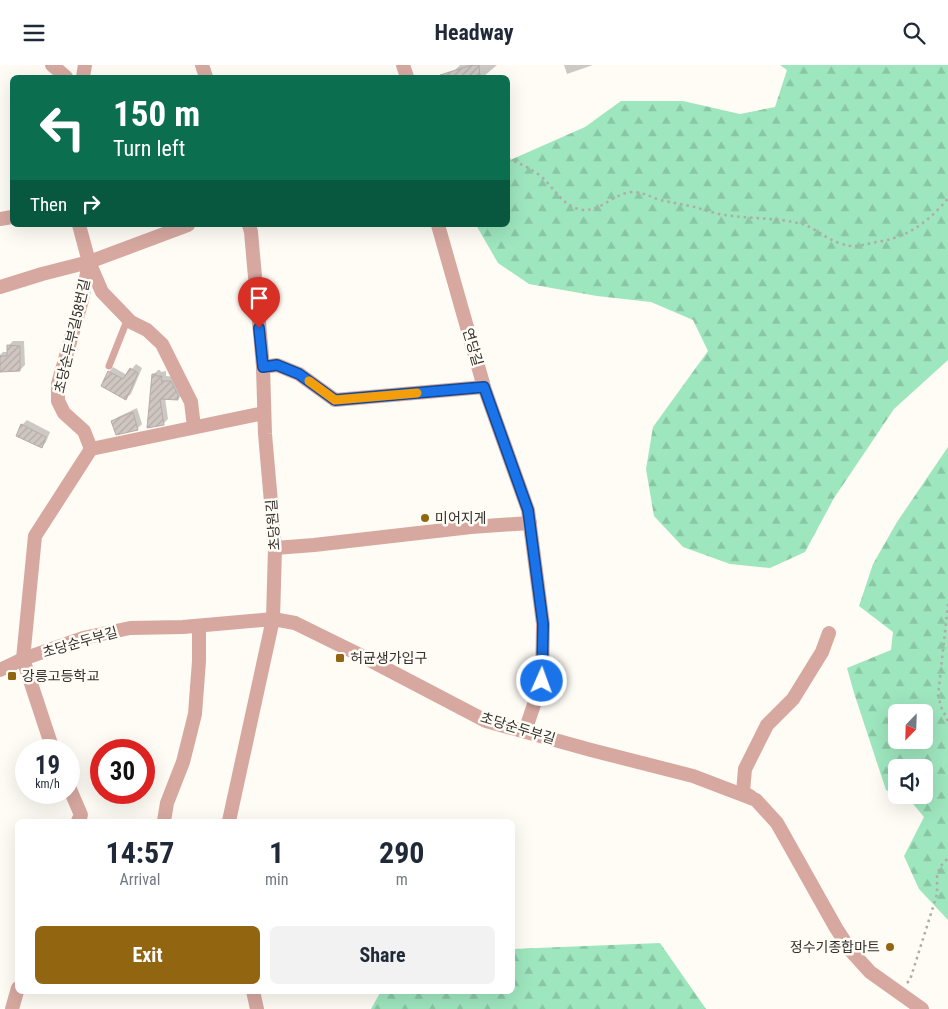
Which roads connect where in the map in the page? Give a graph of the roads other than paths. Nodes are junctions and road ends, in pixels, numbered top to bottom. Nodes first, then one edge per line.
1 (52, 65) edge
2 (64, 75) edge
3 (80, 227) edge
4 (183, 227) edge
5 (250, 227) edge
6 (439, 227) edge
7 (89, 262) junction
8 (0, 287) edge
9 (128, 318) junction
10 (108, 366) dead end
11 (263, 367) junction
12 (484, 387) junction
13 (264, 413) junction
14 (194, 427) junction
15 (90, 449) junction
16 (530, 523) junction
17 (275, 547) junction
18 (273, 619) junction
19 (199, 626) junction
20 (829, 633) dead end
21 (23, 659) junction
22 (0, 670) edge
23 (525, 731) junction
24 (48, 739) edge
25 (756, 800) junction
26 (76, 804) edge
27 (79, 819) edge
28 (164, 819) edge
29 (229, 819) edge
30 (16, 994) edge
31 (254, 994) edge
32 (12, 1009) edge
33 (257, 1009) edge
34 (922, 1009) edge

1 - 2 street
3 - 7 street, 초당순두부길58번길
4 - 7 street
5 - 11 street, 초당원길
6 - 12 street, 연당길
7 - 8 street
7 - 9 street
7 - 15 street, 초당순두부길58번길
9 - 10 lane
9 - 14 street
11 - 12 street
11 - 13 street, 초당원길
12 - 16 street, 연당길
13 - 14 street
13 - 17 street, 초당원길
14 - 15 street
15 - 21 street
16 - 17 street
16 - 23 street, 연당길
17 - 18 street, 초당원길
18 - 19 street, 초당순두부길
18 - 23 street, 초당순두부길
18 - 29 street, 초당원길
19 - 21 street, 초당순두부길
19 - 28 street
20 - 25 street
21 - 22 street, 초당순두부길
21 - 24 street
23 - 25 street, 초당순두부길
25 - 34 street, 초당순두부길
26 - 27 street
30 - 32 street
31 - 33 street

